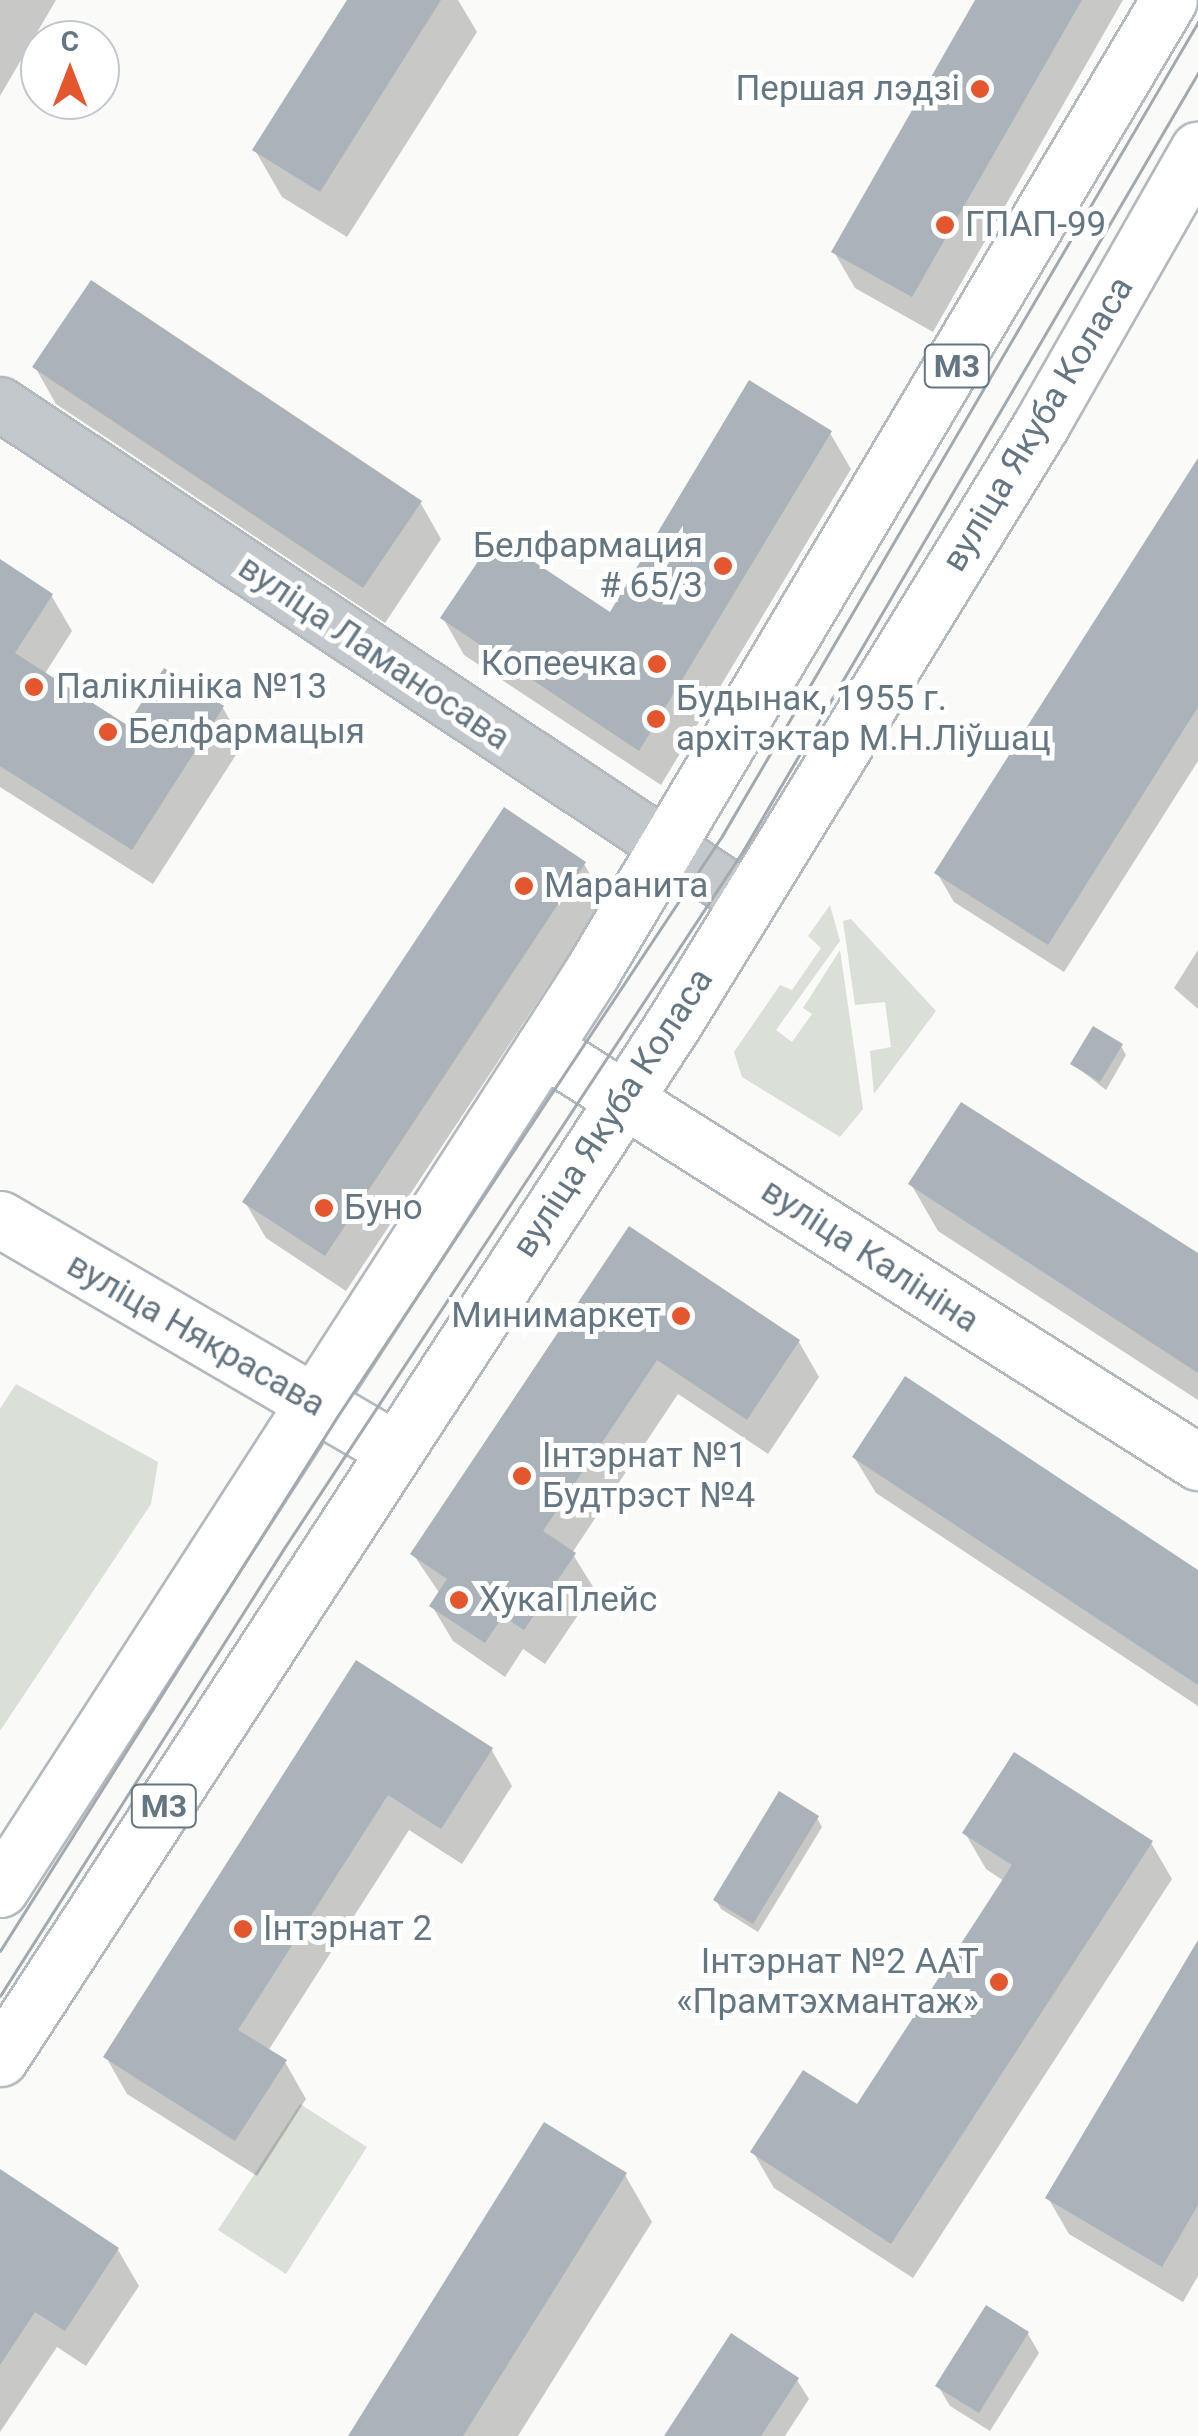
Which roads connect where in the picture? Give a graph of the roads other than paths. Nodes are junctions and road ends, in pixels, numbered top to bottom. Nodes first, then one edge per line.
1 (1169, 0) edge
2 (1198, 150) edge
3 (0, 404) edge
4 (668, 849) junction
5 (749, 901) junction
6 (543, 1048) junction
7 (624, 1100) junction
8 (0, 1220) edge
9 (310, 1401) junction
10 (393, 1449) junction
11 (1198, 1462) edge
12 (0, 1890) edge
13 (0, 2058) edge

1 - 4 main road, М3
2 - 5 main road, вуліца Якуба Коласа / М3
3 - 4 street, вуліца Ламаносава
4 - 5 street, вуліца Ламаносава
4 - 6 main road, М3
5 - 7 main road, вуліца Якуба Коласа / М3
6 - 7 main road, вуліца Калініна
6 - 9 main road, М3
7 - 10 main road, вуліца Якуба Коласа / М3
7 - 11 main road, вуліца Калініна
8 - 9 main road, вуліца Някрасава
9 - 10 main road, вуліца Някрасава
9 - 12 main road, М3
10 - 13 main road, вуліца Якуба Коласа / М3

